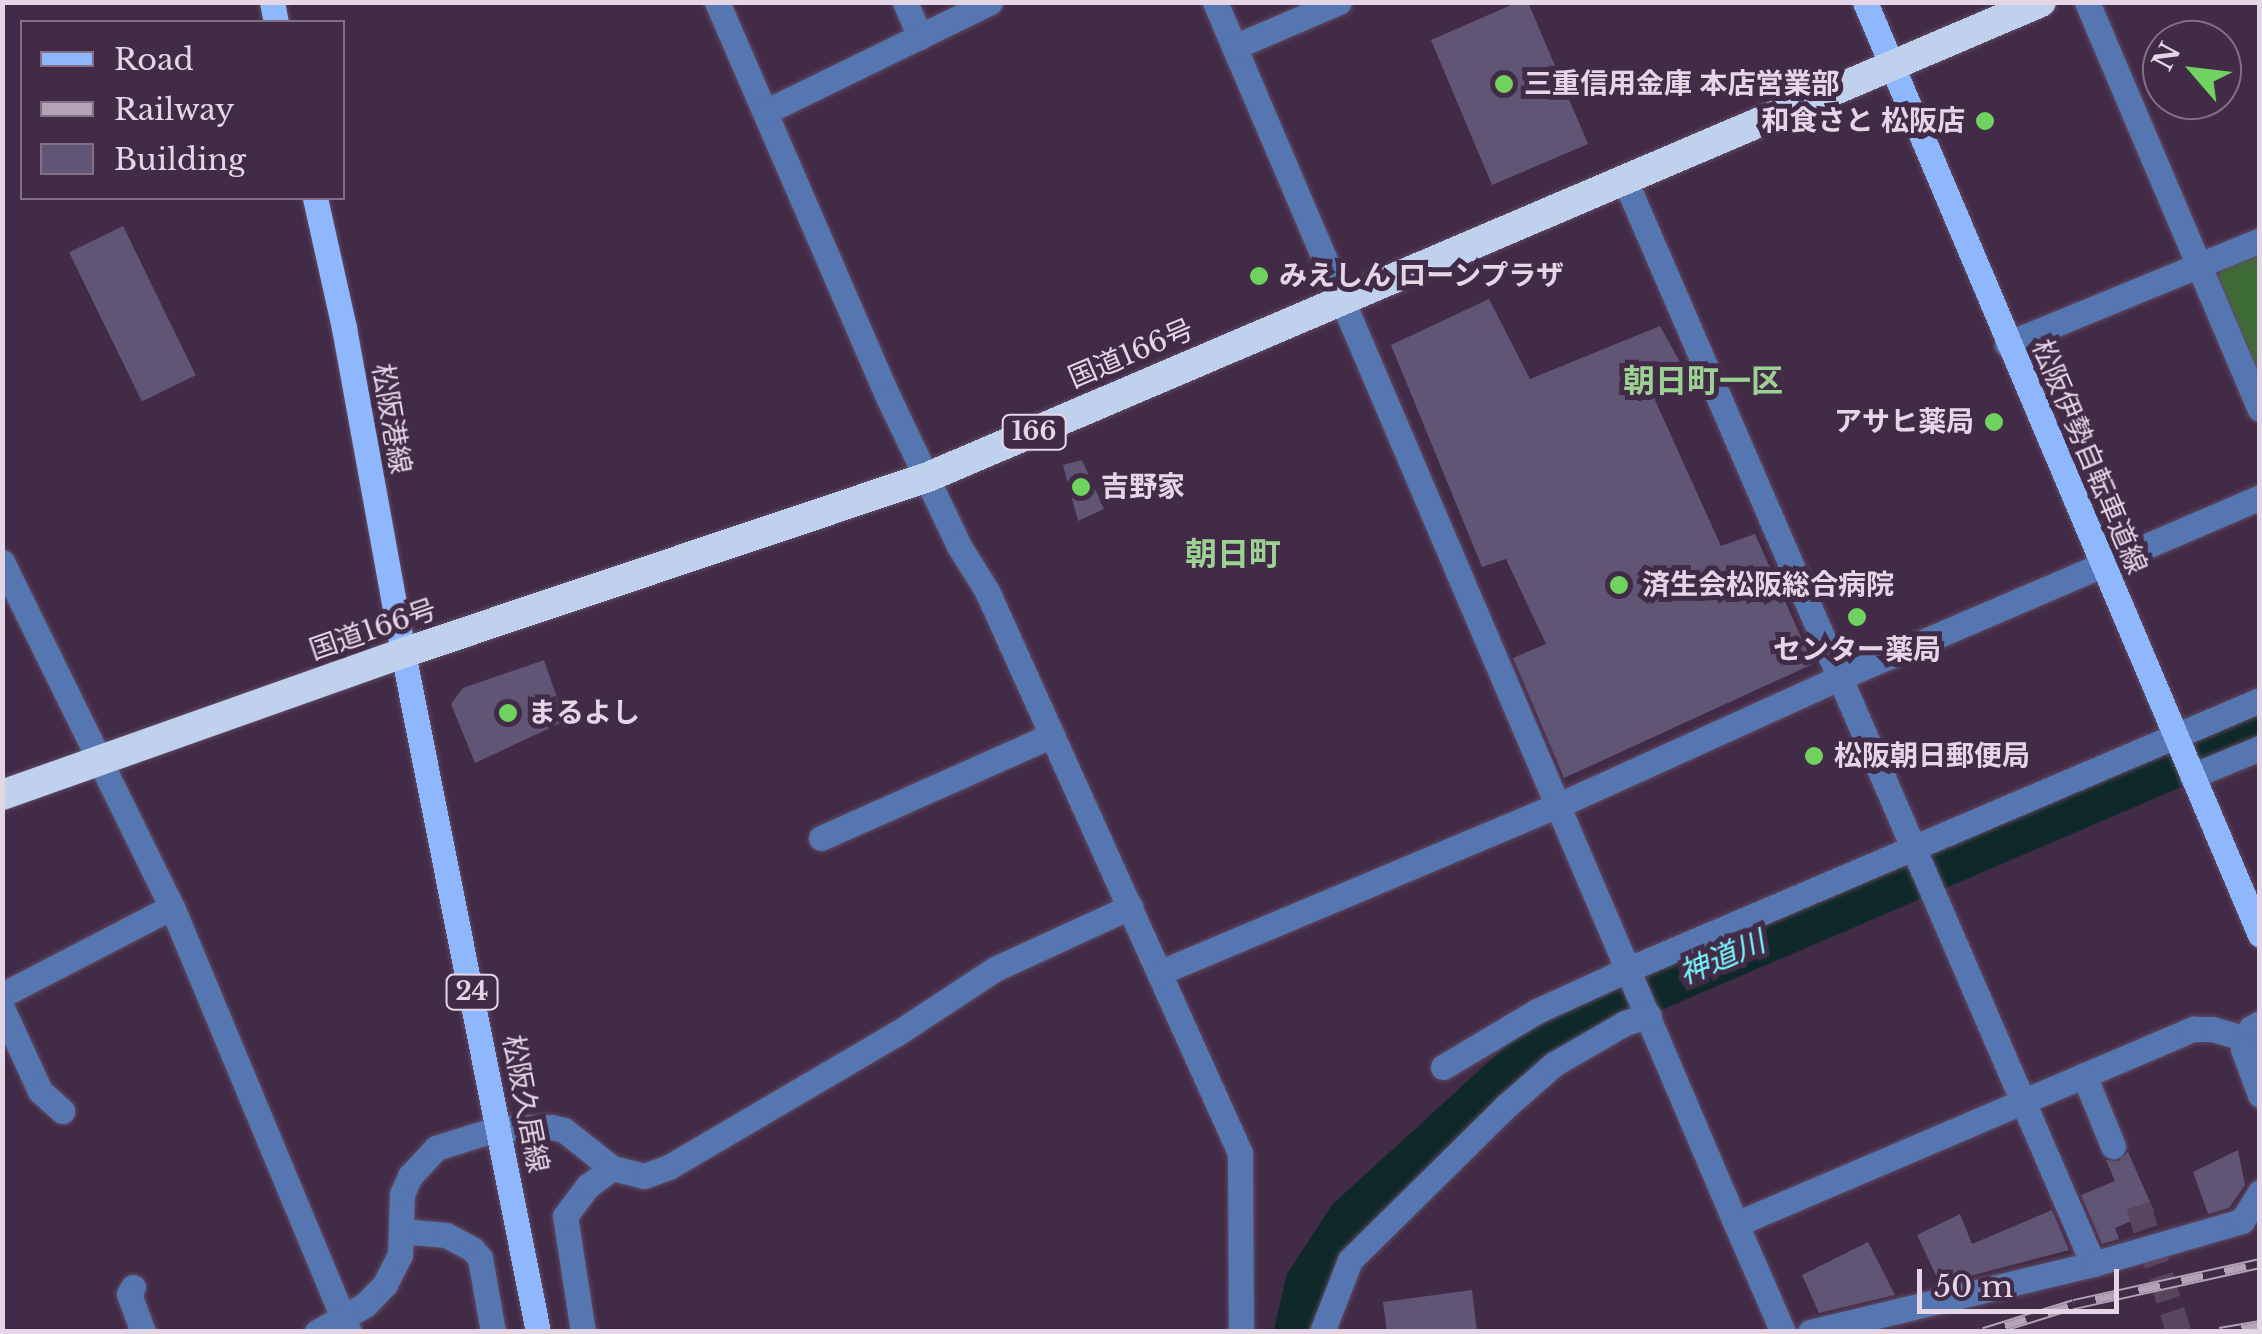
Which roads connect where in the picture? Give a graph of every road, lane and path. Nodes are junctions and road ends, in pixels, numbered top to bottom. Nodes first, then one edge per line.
1 (718, 2) edge
2 (905, 2) edge
3 (990, 2) edge
4 (1215, 2) edge
5 (1339, 2) edge
6 (1864, 2) edge
7 (2040, 2) edge
8 (2087, 2) edge
9 (920, 38) junction
10 (1234, 47) junction
11 (1893, 66) junction
12 (766, 111) junction
13 (1624, 178) junction
14 (315, 200) edge
15 (2260, 240) edge
16 (2198, 266) junction
17 (1341, 299) junction
18 (2008, 344) junction
19 (2260, 409) edge
20 (928, 478) junction
21 (2260, 497) edge
22 (2, 562) edge
23 (2103, 566) junction
24 (403, 653) junction
25 (1843, 676) junction
26 (2260, 700) edge
27 (1052, 735) junction
28 (2177, 735) junction
29 (2260, 748) edge
30 (101, 760) junction
31 (2192, 776) junction
32 (2, 795) edge
33 (1559, 805) junction
34 (821, 838) dead end
35 (1916, 852) junction
36 (172, 907) junction
37 (1130, 907) junction
38 (2260, 936) edge
39 (1161, 972) junction
40 (1631, 975) junction
41 (2, 995) edge
42 (2, 1008) edge
43 (1647, 1010) junction
44 (2253, 1031) edge
45 (1443, 1067) dead end
46 (2084, 1075) junction
47 (2260, 1096) edge
48 (2022, 1102) junction
49 (62, 1111) dead end
50 (500, 1128) junction
51 (2113, 1146) dead end
52 (612, 1168) junction
53 (2260, 1192) edge
54 (1736, 1224) junction
55 (401, 1231) junction
56 (2093, 1264) junction
57 (133, 1287) dead end
58 (347, 1324) edge
59 (142, 1332) edge
60 (318, 1332) edge
61 (493, 1332) edge
62 (538, 1332) edge
63 (583, 1332) edge
64 (1241, 1332) edge
65 (1322, 1332) edge
66 (1784, 1332) edge
67 (1810, 1332) edge

1 - 12 street
2 - 9 street
3 - 9 street
4 - 10 street
5 - 10 street
6 - 11 main road, 松阪伊勢自転車道線
7 - 11 highway, 国道166号 / 166
8 - 16 street
9 - 12 street
10 - 17 street
11 - 13 highway, 国道166号 / 166
11 - 18 main road, 松阪伊勢自転車道線
12 - 20 street
13 - 17 highway, 国道166号 / 166
13 - 25 street
14 - 24 main road, 松阪港線
15 - 16 street
16 - 18 street
16 - 19 street
17 - 20 highway, 国道166号 / 166
17 - 33 street
18 - 23 main road, 松阪伊勢自転車道線
20 - 24 highway, 国道166号 / 166
20 - 27 street
21 - 23 street
22 - 30 street
23 - 25 street
23 - 28 main road, 松阪伊勢自転車道線
24 - 30 highway, 国道166号 / 166
24 - 50 main road, 松阪久居線 / 24
25 - 33 street
25 - 35 street
26 - 28 street
27 - 34 street
27 - 37 street
28 - 31 main road, 松阪伊勢自転車道線
28 - 35 street
29 - 31 street
30 - 32 highway, 国道166号 / 166
30 - 36 street
31 - 38 main road, 松阪伊勢自転車道線
33 - 39 street
33 - 40 street
35 - 40 street
35 - 48 street
36 - 41 street
36 - 58 street
37 - 39 street
37 - 52 street
39 - 64 street
40 - 43 street
40 - 45 street
42 - 49 street
43 - 54 street
43 - 65 street
44 - 46 street
44 - 47 street
46 - 48 street
46 - 51 street
48 - 54 street
48 - 56 street
50 - 52 street
50 - 55 street
50 - 62 main road, 松阪久居線 / 24
52 - 63 street
53 - 56 street
54 - 66 street
55 - 58 street
55 - 61 street
56 - 67 street
57 - 59 street
58 - 60 street

